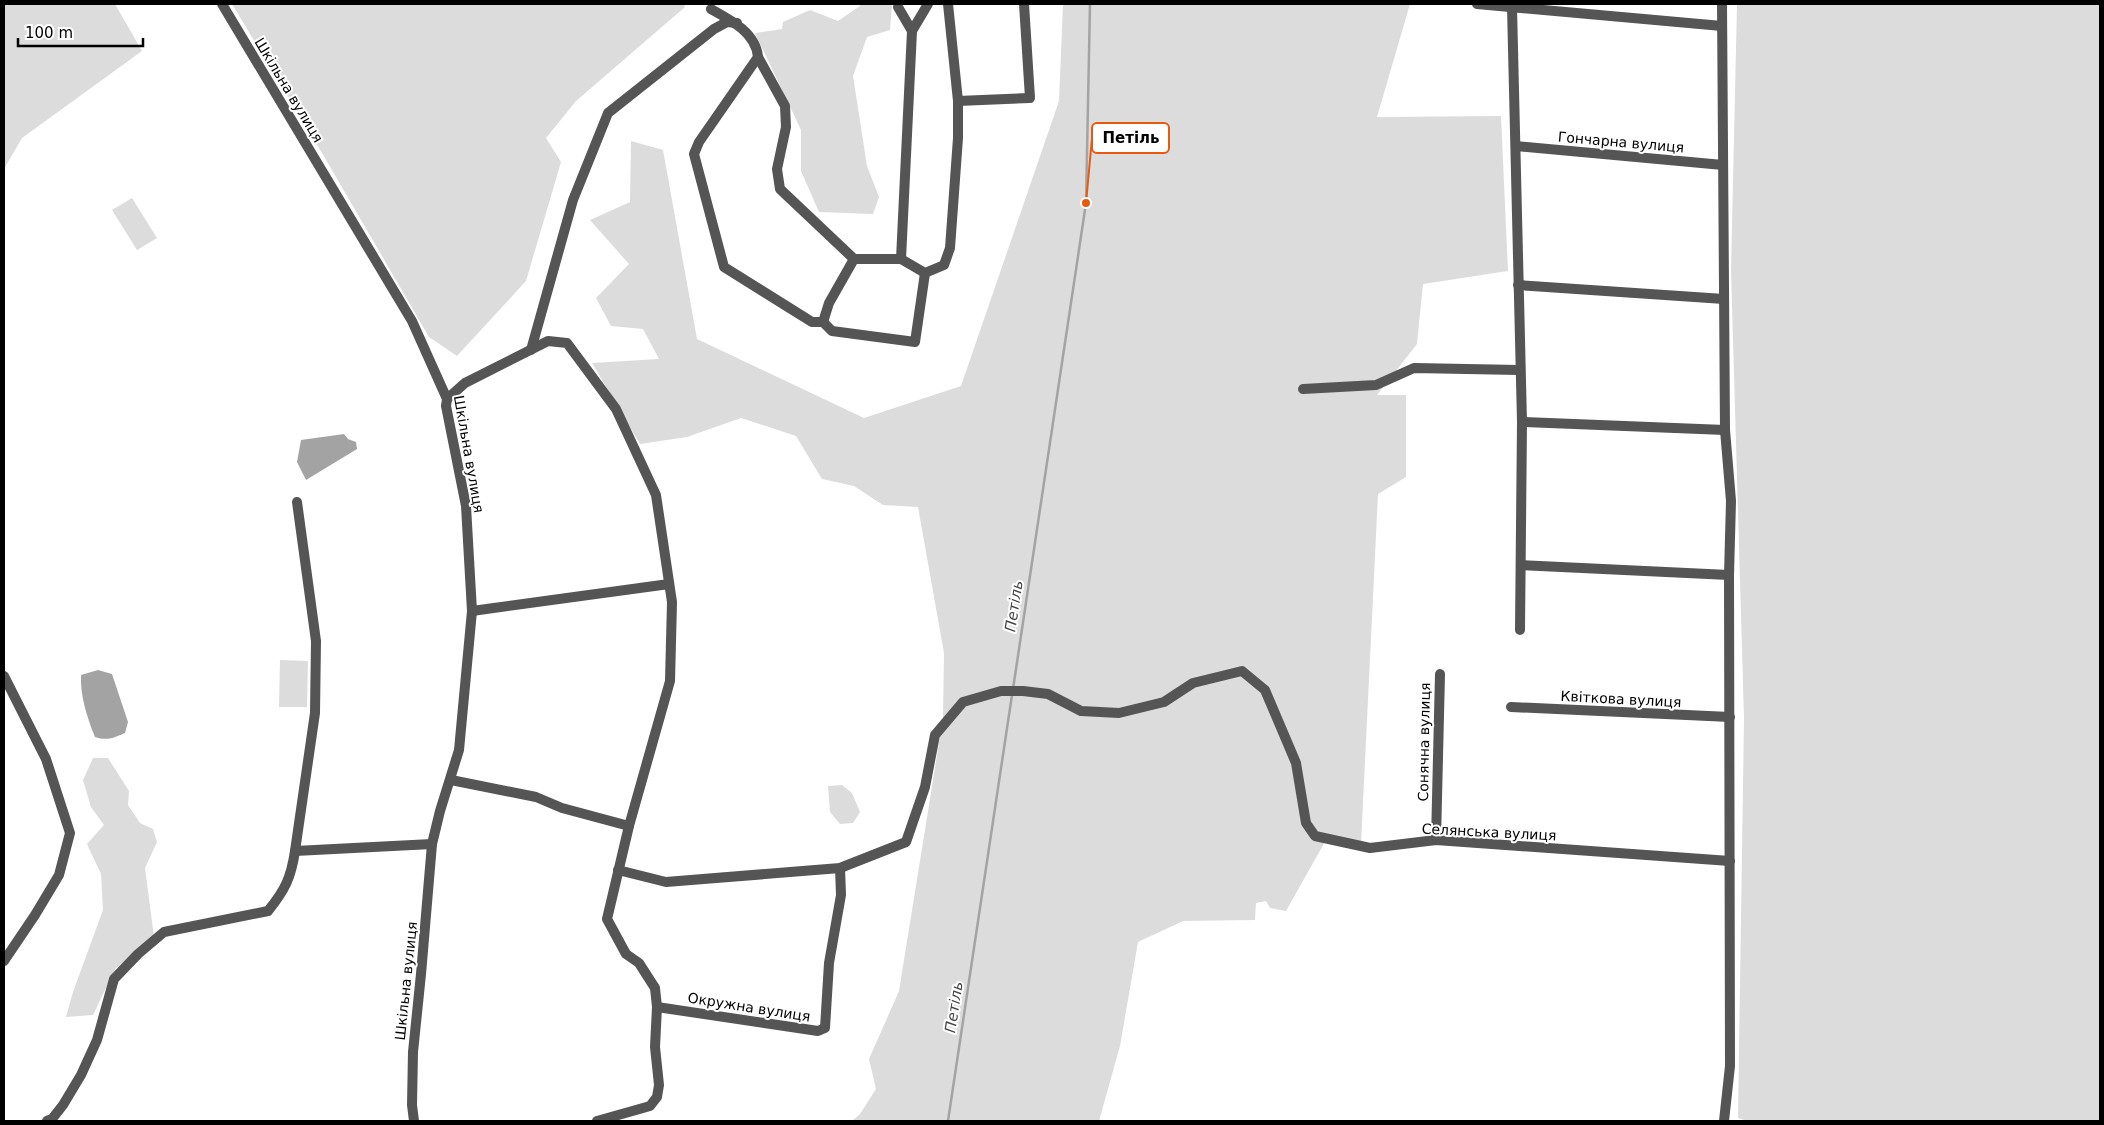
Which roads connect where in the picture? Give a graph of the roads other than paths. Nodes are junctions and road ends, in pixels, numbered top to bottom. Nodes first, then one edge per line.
1 (222, 4) edge
2 (928, 4) edge
3 (948, 4) edge
4 (1024, 4) edge
5 (1477, 4) edge
6 (1722, 4) edge
7 (898, 7) dead end
8 (1512, 7) junction
9 (711, 9) dead end
10 (737, 23) junction
11 (1722, 26) junction
12 (912, 31) junction
13 (758, 57) junction
14 (958, 101) junction
15 (1516, 146) junction
16 (1723, 165) junction
17 (854, 259) junction
18 (901, 259) junction
19 (924, 274) junction
20 (1518, 285) junction
21 (1724, 299) junction
22 (823, 322) junction
23 (531, 350) junction
24 (1519, 370) junction
25 (1303, 389) dead end
26 (447, 399) junction
27 (1522, 422) junction
28 (1725, 430) junction
29 (297, 502) dead end
30 (1521, 565) junction
31 (1729, 575) junction
32 (669, 584) junction
33 (472, 611) junction
34 (1520, 630) dead end
35 (1440, 674) dead end
36 (4, 676) edge
37 (1511, 707) dead end
38 (1730, 717) junction
39 (450, 780) junction
40 (629, 826) junction
41 (1436, 840) junction
42 (432, 844) junction
43 (296, 851) junction
44 (1730, 861) junction
45 (840, 868) junction
46 (618, 870) junction
47 (4, 961) edge
48 (657, 1007) junction
49 (47, 1121) edge
50 (414, 1121) edge
51 (597, 1121) edge
52 (1724, 1121) edge

1 - 26 street, Шкільна вулиця
2 - 12 street
3 - 14 street
4 - 14 street
5 - 8 street
6 - 11 street
7 - 12 street
8 - 11 street
8 - 15 street
9 - 10 street
10 - 13 street
10 - 23 street
11 - 16 street
12 - 18 street
13 - 17 street
13 - 22 street
14 - 19 street
15 - 16 street, Гончарна вулиця
15 - 20 street
16 - 21 street
17 - 18 street
17 - 22 street
18 - 19 street
19 - 22 street
20 - 21 street
20 - 24 street
21 - 28 street
23 - 26 street
23 - 32 street
24 - 25 street
24 - 27 street
26 - 33 street, Шкільна вулиця
27 - 28 street
27 - 30 street
28 - 31 street
29 - 43 street
30 - 31 street
30 - 34 street
31 - 38 street
32 - 33 street
32 - 40 street
33 - 39 street, Шкільна вулиця
35 - 41 street, Сонячна вулиця
36 - 47 street
37 - 38 street, Квіткова вулиця
38 - 44 street
39 - 40 street
39 - 42 street, Шкільна вулиця
40 - 46 street
41 - 44 street, Селянська вулиця
41 - 45 street, Селянська вулиця
42 - 43 street
42 - 50 street, Шкільна вулиця
43 - 49 street
44 - 52 street
45 - 46 street
45 - 48 street, Окружна вулиця
46 - 48 street
48 - 51 street

